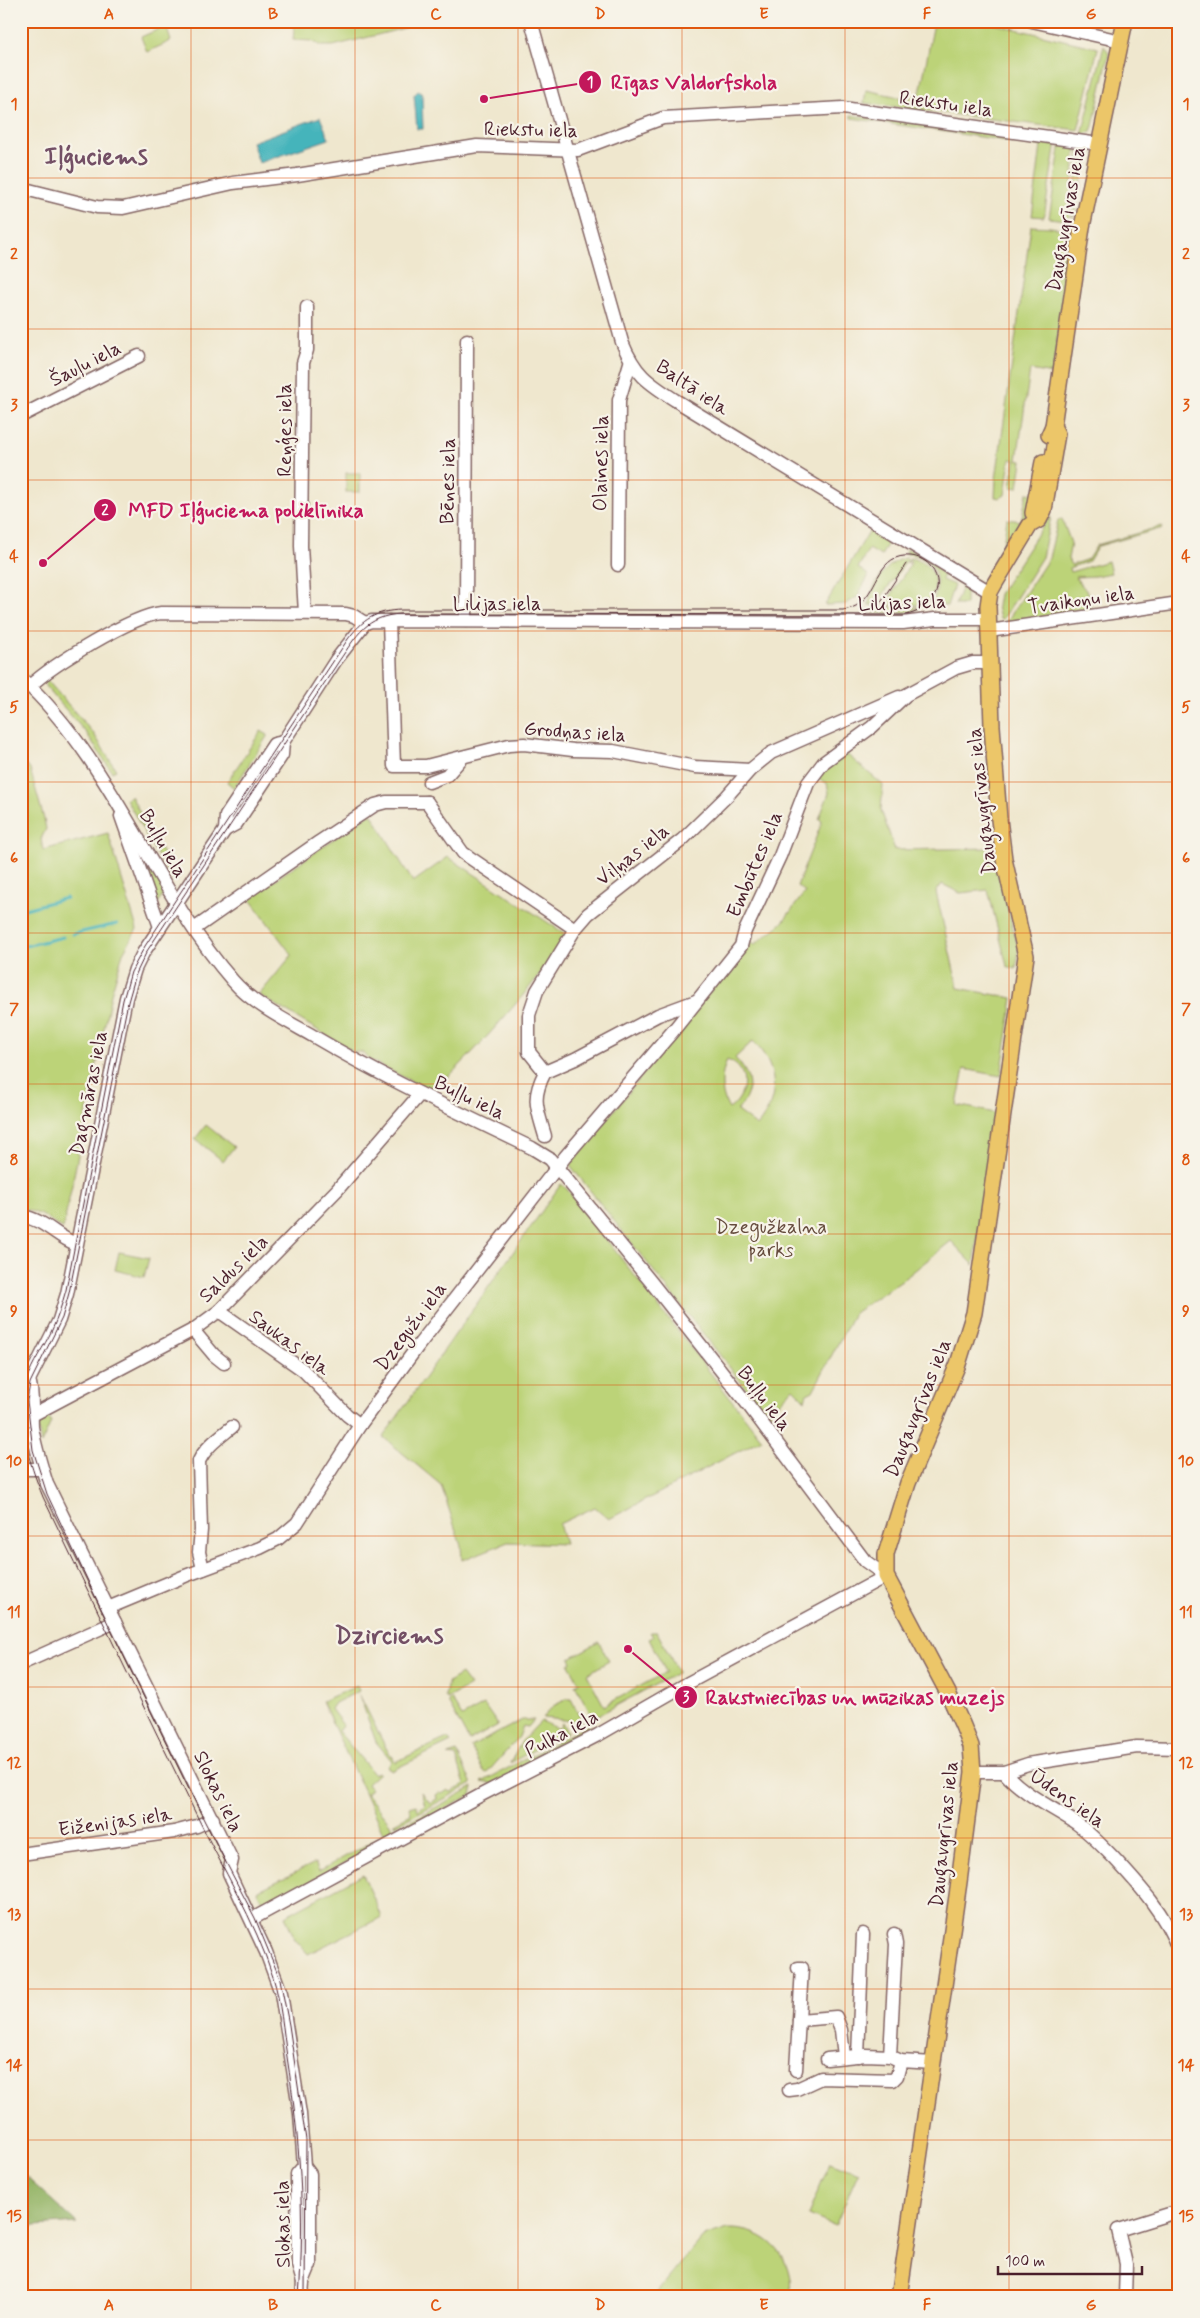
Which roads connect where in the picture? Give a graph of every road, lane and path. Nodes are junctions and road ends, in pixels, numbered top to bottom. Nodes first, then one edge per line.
1 (531, 21) edge
2 (1032, 21) edge
3 (1124, 21) edge
4 (1120, 41) junction
5 (1099, 144) junction
6 (569, 150) junction
7 (21, 188) edge
8 (307, 307) dead end
9 (467, 340) dead end
10 (139, 356) dead end
11 (630, 363) junction
12 (21, 416) edge
13 (618, 565) dead end
14 (990, 592) junction
15 (1179, 603) edge
16 (305, 613) junction
17 (389, 621) junction
18 (466, 621) junction
19 (364, 623) junction
20 (989, 625) junction
21 (989, 663) junction
22 (25, 682) edge
23 (906, 694) junction
24 (462, 758) junction
25 (426, 766) junction
26 (750, 770) junction
27 (428, 782) junction
28 (117, 800) junction
29 (427, 802) junction
30 (177, 902) junction
31 (160, 927) junction
32 (194, 929) junction
33 (575, 929) junction
34 (699, 1000) junction
35 (545, 1072) junction
36 (420, 1094) junction
37 (545, 1136) dead end
38 (557, 1167) junction
39 (21, 1216) edge
40 (76, 1244) junction
41 (218, 1311) junction
42 (193, 1330) junction
43 (224, 1362) dead end
44 (25, 1382) edge
45 (26, 1418) edge
46 (360, 1425) junction
47 (232, 1427) dead end
48 (42, 1469) junction
49 (21, 1470) edge
50 (203, 1569) junction
51 (886, 1576) junction
52 (108, 1608) junction
53 (115, 1622) junction
54 (21, 1664) edge
55 (1179, 1748) edge
56 (973, 1772) junction
57 (1004, 1772) junction
58 (213, 1819) junction
59 (21, 1854) edge
60 (252, 1919) junction
61 (863, 1934) dead end
62 (894, 1934) dead end
63 (1179, 1951) edge
64 (798, 1968) dead end
65 (799, 2020) junction
66 (840, 2030) junction
67 (859, 2030) junction
68 (844, 2056) junction
69 (858, 2056) junction
70 (827, 2059) dead end
71 (896, 2059) junction
72 (933, 2062) junction
73 (796, 2070) dead end
74 (789, 2090) dead end
75 (1179, 2211) edge
76 (302, 2297) edge
77 (899, 2297) edge
78 (1125, 2297) edge

1 - 6 street, Baltā iela
2 - 4 street
3 - 4 main road, Daugavgrīvas iela
4 - 5 main road, Daugavgrīvas iela
5 - 6 street, Riekstu iela
5 - 14 main road, Daugavgrīvas iela
6 - 7 street, Riekstu iela
6 - 11 street, Baltā iela
8 - 16 street, Reņģes iela
9 - 18 street, Bēnes iela
10 - 12 street, Šauļu iela
11 - 13 street, Olaines iela
11 - 14 street, Baltā iela
14 - 20 main road, Daugavgrīvas iela
15 - 20 street, Tvaikoņu iela
16 - 19 street, Lilijas iela
16 - 22 street, Lilijas iela
17 - 18 street, Lilijas iela
17 - 19 street, Lilijas iela
17 - 25 street, Grodņas iela
18 - 20 street, Lilijas iela
19 - 30 street, Dagmāras iela
20 - 21 main road, Daugavgrīvas iela
21 - 23 street, Embūtes iela
21 - 51 main road, Daugavgrīvas iela
22 - 28 street, Buļļu iela
23 - 26 street, Viļņas iela
23 - 34 street, Embūtes iela
24 - 25 street, Grodņas iela
24 - 26 street, Grodņas iela
24 - 27 street
25 - 27 street
26 - 33 street, Viļņas iela
27 - 29 street
28 - 30 street, Buļļu iela
28 - 31 street
29 - 32 street
29 - 33 street
30 - 31 street, Dagmāras iela
30 - 32 street, Buļļu iela
31 - 40 street, Dagmāras iela
32 - 36 street, Buļļu iela
33 - 35 street, Viļņas iela
34 - 35 street
34 - 38 street, Dzegužu iela
35 - 37 street
36 - 38 street, Buļļu iela
36 - 41 street, Saldus iela
38 - 46 street, Dzegužu iela
38 - 51 street, Buļļu iela
39 - 40 street
40 - 44 street, Dagmāras iela
41 - 42 street, Saldus iela
41 - 46 street, Saukas iela
42 - 43 street
42 - 45 street, Saldus iela
44 - 45 street, Dagmāras iela
45 - 48 street, Dagmāras iela
46 - 50 street, Dzegužu iela
47 - 50 street
48 - 49 street
48 - 52 street, Slokas iela
50 - 52 street, Dzegužu iela
51 - 56 main road, Daugavgrīvas iela
51 - 60 street, Pulka iela
52 - 53 street, Slokas iela
53 - 54 street
53 - 58 street, Slokas iela
55 - 57 street
56 - 57 street
56 - 72 main road, Daugavgrīvas iela
57 - 63 street, Ūdens iela
58 - 59 street, Eiženijas iela
58 - 60 street, Slokas iela
60 - 76 street, Slokas iela
61 - 67 street
62 - 71 street
64 - 65 street
65 - 66 street
65 - 73 street
66 - 67 street
66 - 68 street
67 - 69 street
68 - 69 street
68 - 70 street
69 - 71 street
71 - 72 street
71 - 74 street
72 - 77 main road, Daugavgrīvas iela
75 - 78 street

